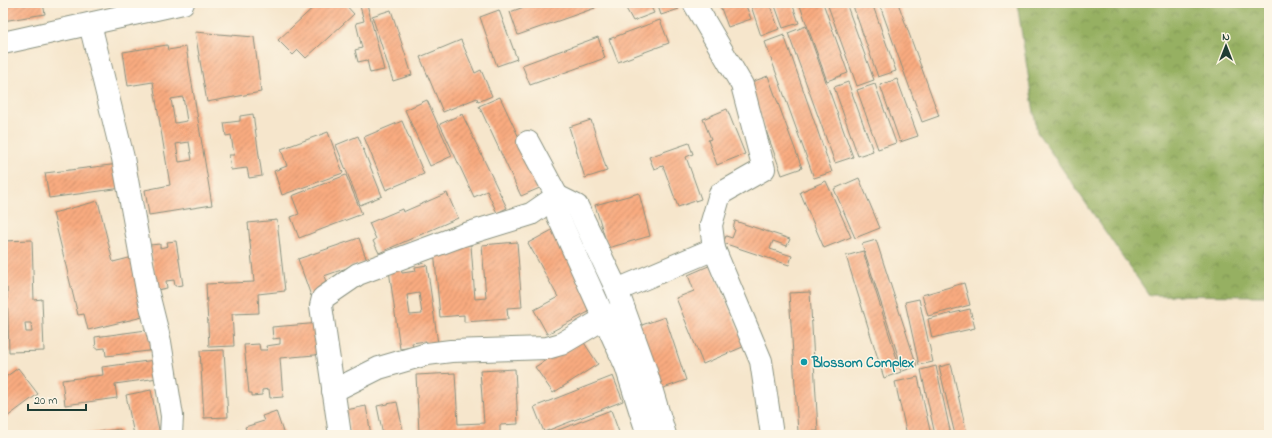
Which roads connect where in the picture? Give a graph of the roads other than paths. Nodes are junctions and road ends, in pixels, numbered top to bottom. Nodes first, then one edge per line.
1 (183, 3) edge
2 (694, 3) edge
3 (90, 24) junction
4 (3, 43) edge
5 (528, 142) dead end
6 (557, 196) junction
7 (714, 249) junction
8 (621, 300) junction
9 (604, 318) junction
10 (333, 391) junction
11 (171, 435) edge
12 (340, 435) edge
13 (648, 435) edge
14 (665, 435) edge
15 (772, 435) edge

1 - 3 street
2 - 7 street
3 - 4 street
3 - 11 street
5 - 6 street
6 - 8 street
6 - 9 street
6 - 10 street
7 - 8 street
7 - 15 street
8 - 9 street
8 - 14 street
9 - 10 street
9 - 13 street
10 - 12 street

